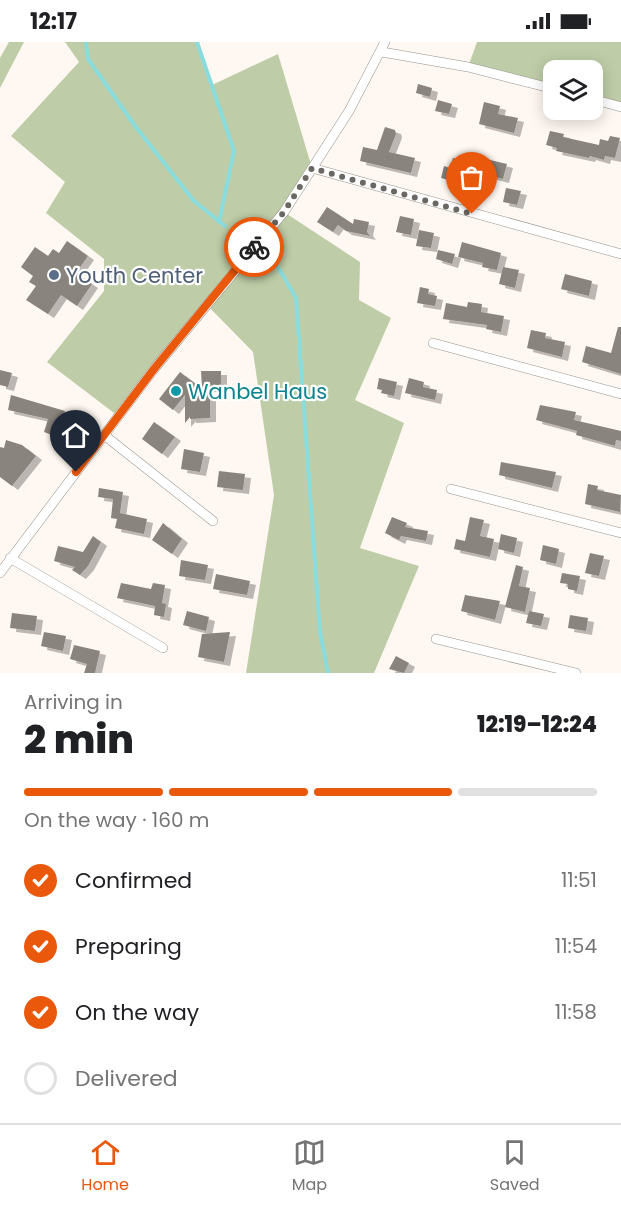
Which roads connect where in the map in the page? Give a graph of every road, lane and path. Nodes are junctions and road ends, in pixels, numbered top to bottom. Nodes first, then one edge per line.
1 (384, 47) edge
2 (543, 86) edge
3 (603, 102) edge
4 (621, 107) edge
5 (312, 168) junction
6 (621, 254) edge
7 (433, 343) dead end
8 (621, 394) edge
9 (104, 435) junction
10 (451, 489) dead end
11 (213, 521) dead end
12 (621, 532) edge
13 (10, 558) junction
14 (0, 573) edge
15 (436, 639) dead end
16 (163, 648) dead end
17 (576, 673) edge

1 - 2 street
1 - 5 street
3 - 4 street
5 - 6 street
5 - 9 street
7 - 8 street
9 - 11 street
9 - 13 street
10 - 12 street
13 - 14 street
13 - 16 street
15 - 17 street

